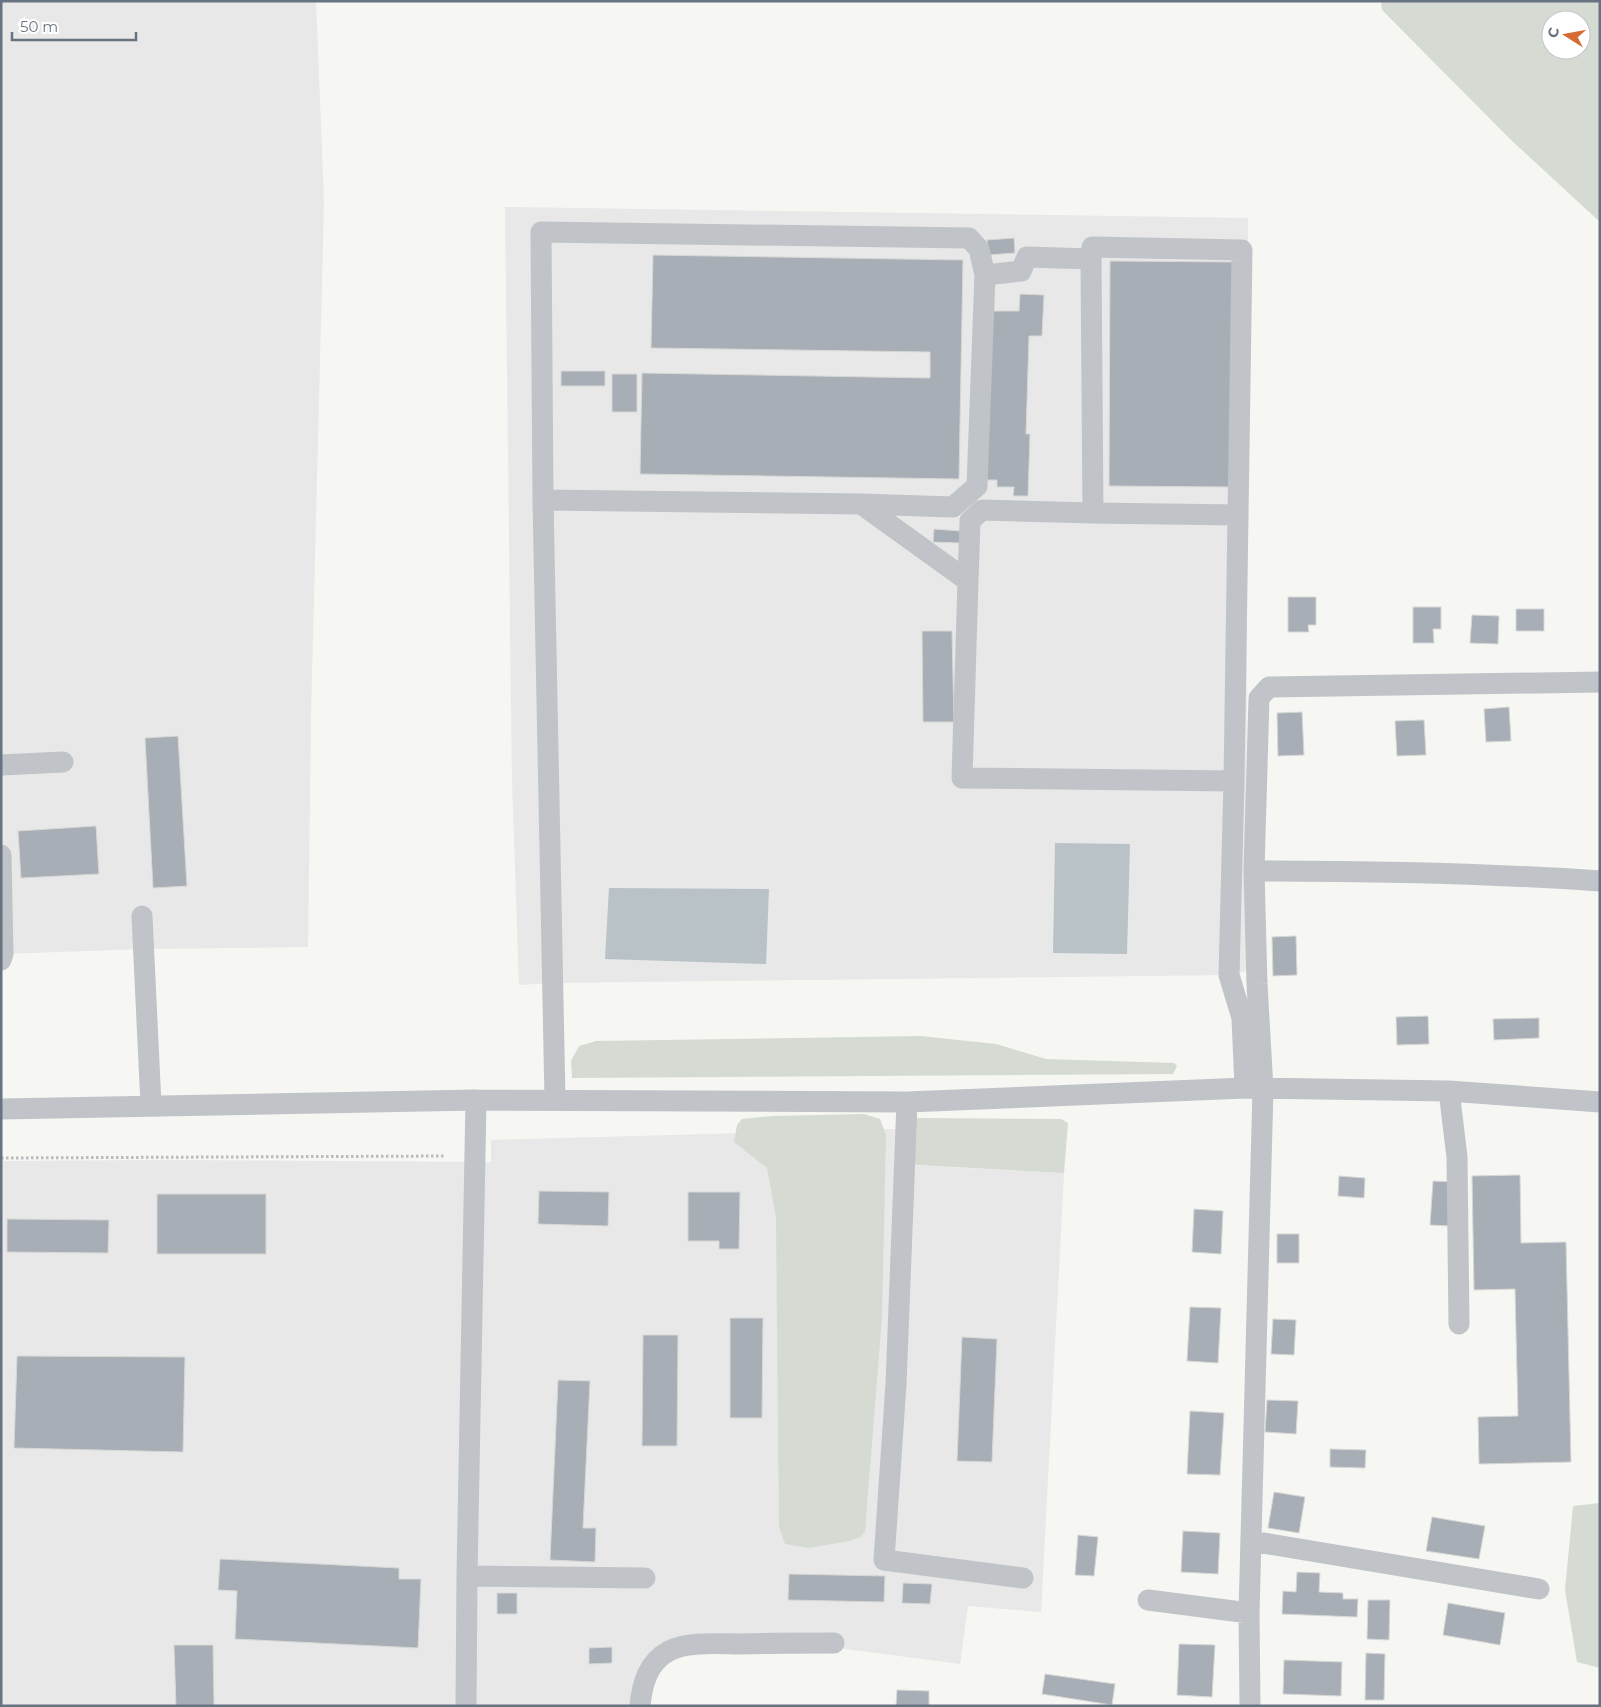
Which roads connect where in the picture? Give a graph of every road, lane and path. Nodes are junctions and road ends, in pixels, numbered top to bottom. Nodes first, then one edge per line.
1 (1091, 259) junction
2 (984, 275) junction
3 (543, 500) junction
4 (860, 504) junction
5 (1093, 513) junction
6 (1238, 515) junction
7 (968, 581) junction
8 (1600, 682) edge
9 (63, 762) dead end
10 (1, 765) edge
11 (1234, 781) junction
12 (1, 856) edge
13 (1254, 871) junction
14 (1600, 881) edge
15 (142, 916) dead end
16 (1, 960) edge
17 (1254, 1089) junction
18 (1449, 1091) junction
19 (476, 1100) junction
20 (555, 1100) junction
21 (907, 1102) junction
22 (1600, 1102) edge
23 (151, 1105) junction
24 (1, 1109) edge
25 (444, 1156) dead end
26 (1, 1158) edge
27 (1459, 1324) dead end
28 (1251, 1541) junction
29 (467, 1576) junction
30 (646, 1578) dead end
31 (1023, 1578) dead end
32 (1539, 1589) dead end
33 (1148, 1600) dead end
34 (1249, 1613) junction
35 (834, 1643) dead end
36 (466, 1706) edge
37 (640, 1706) edge
38 (1250, 1706) edge

1 - 2 street
1 - 5 street
1 - 6 street
2 - 3 street
2 - 4 street
3 - 4 street
3 - 20 street
4 - 7 street
5 - 6 street
5 - 7 street
6 - 11 street
7 - 11 street
8 - 13 street
9 - 10 street
11 - 17 street
12 - 16 street
13 - 14 street
13 - 17 street
15 - 23 street
17 - 18 street
17 - 21 street
17 - 28 street
18 - 22 street
18 - 27 street
19 - 20 street
19 - 23 street
19 - 29 street
20 - 21 street
21 - 31 street
23 - 24 street
25 - 26 path
28 - 32 street
28 - 34 street
29 - 30 street
29 - 36 street
33 - 34 street
34 - 38 street
35 - 37 street

